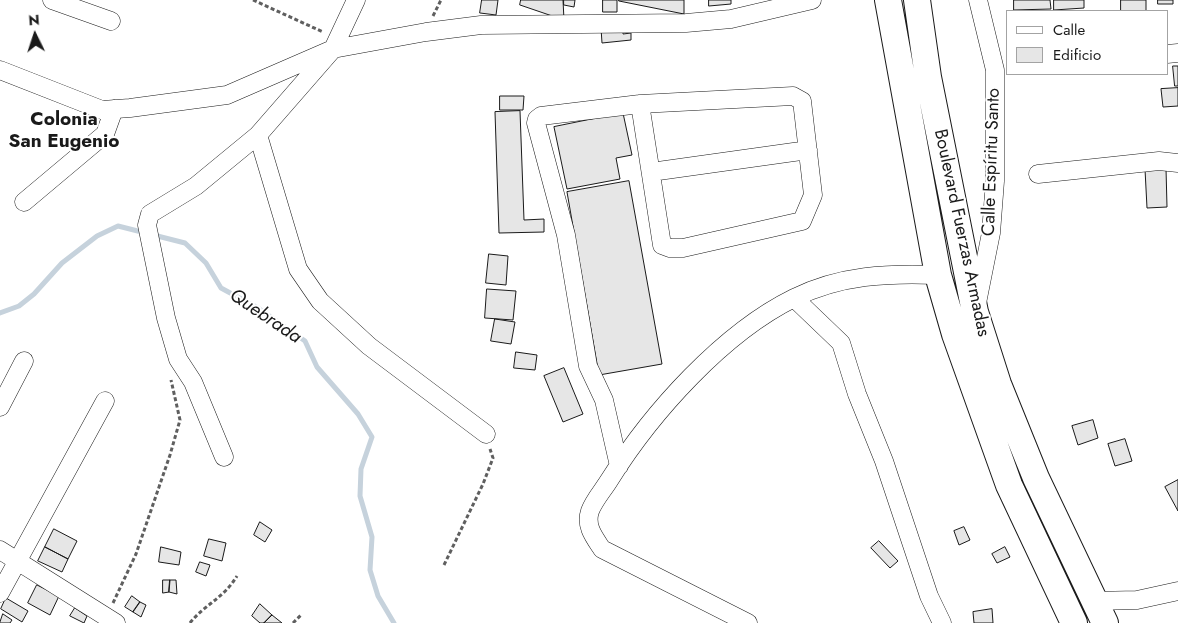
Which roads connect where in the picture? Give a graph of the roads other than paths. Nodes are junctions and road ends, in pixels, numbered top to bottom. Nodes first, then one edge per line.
1 (52, 0) edge
2 (356, 0) edge
3 (812, 0) edge
4 (888, 0) edge
5 (917, 0) edge
6 (978, 0) edge
7 (111, 21) dead end
8 (335, 44) junction
9 (1001, 69) edge
10 (0, 70) edge
11 (640, 104) junction
12 (114, 109) junction
13 (258, 135) junction
14 (808, 150) junction
15 (1178, 163) edge
16 (651, 172) junction
17 (1038, 174) dead end
18 (24, 202) dead end
19 (938, 275) junction
20 (794, 298) junction
21 (975, 312) junction
22 (24, 361) dead end
23 (104, 401) dead end
24 (0, 406) edge
25 (486, 434) road end
26 (224, 457) dead end
27 (619, 466) junction
28 (0, 550) edge
29 (18, 560) junction
30 (1178, 591) edge
31 (0, 593) edge
32 (1099, 612) edge
33 (108, 621) edge
34 (748, 623) edge
35 (942, 623) edge
36 (1074, 623) edge

1 - 7 street
2 - 8 street
3 - 8 street
4 - 19 highway, Boulevard Fuerzas Armadas
5 - 21 highway, Boulevard Fuerzas Armadas
6 - 9 street, Calle Espíritu Santo
8 - 12 street
8 - 13 street
9 - 21 street, Calle Espíritu Santo
10 - 12 street
11 - 14 street
11 - 16 street
11 - 27 street
12 - 18 street
13 - 25 street
13 - 26 street
14 - 16 street
14 - 16 street
15 - 17 street
19 - 20 street
19 - 36 highway, Boulevard Fuerzas Armadas
20 - 27 street
20 - 35 street
21 - 32 highway, Boulevard Fuerzas Armadas
22 - 24 street
23 - 29 street
27 - 34 street
28 - 29 street
29 - 31 street
29 - 33 street
30 - 32 street

